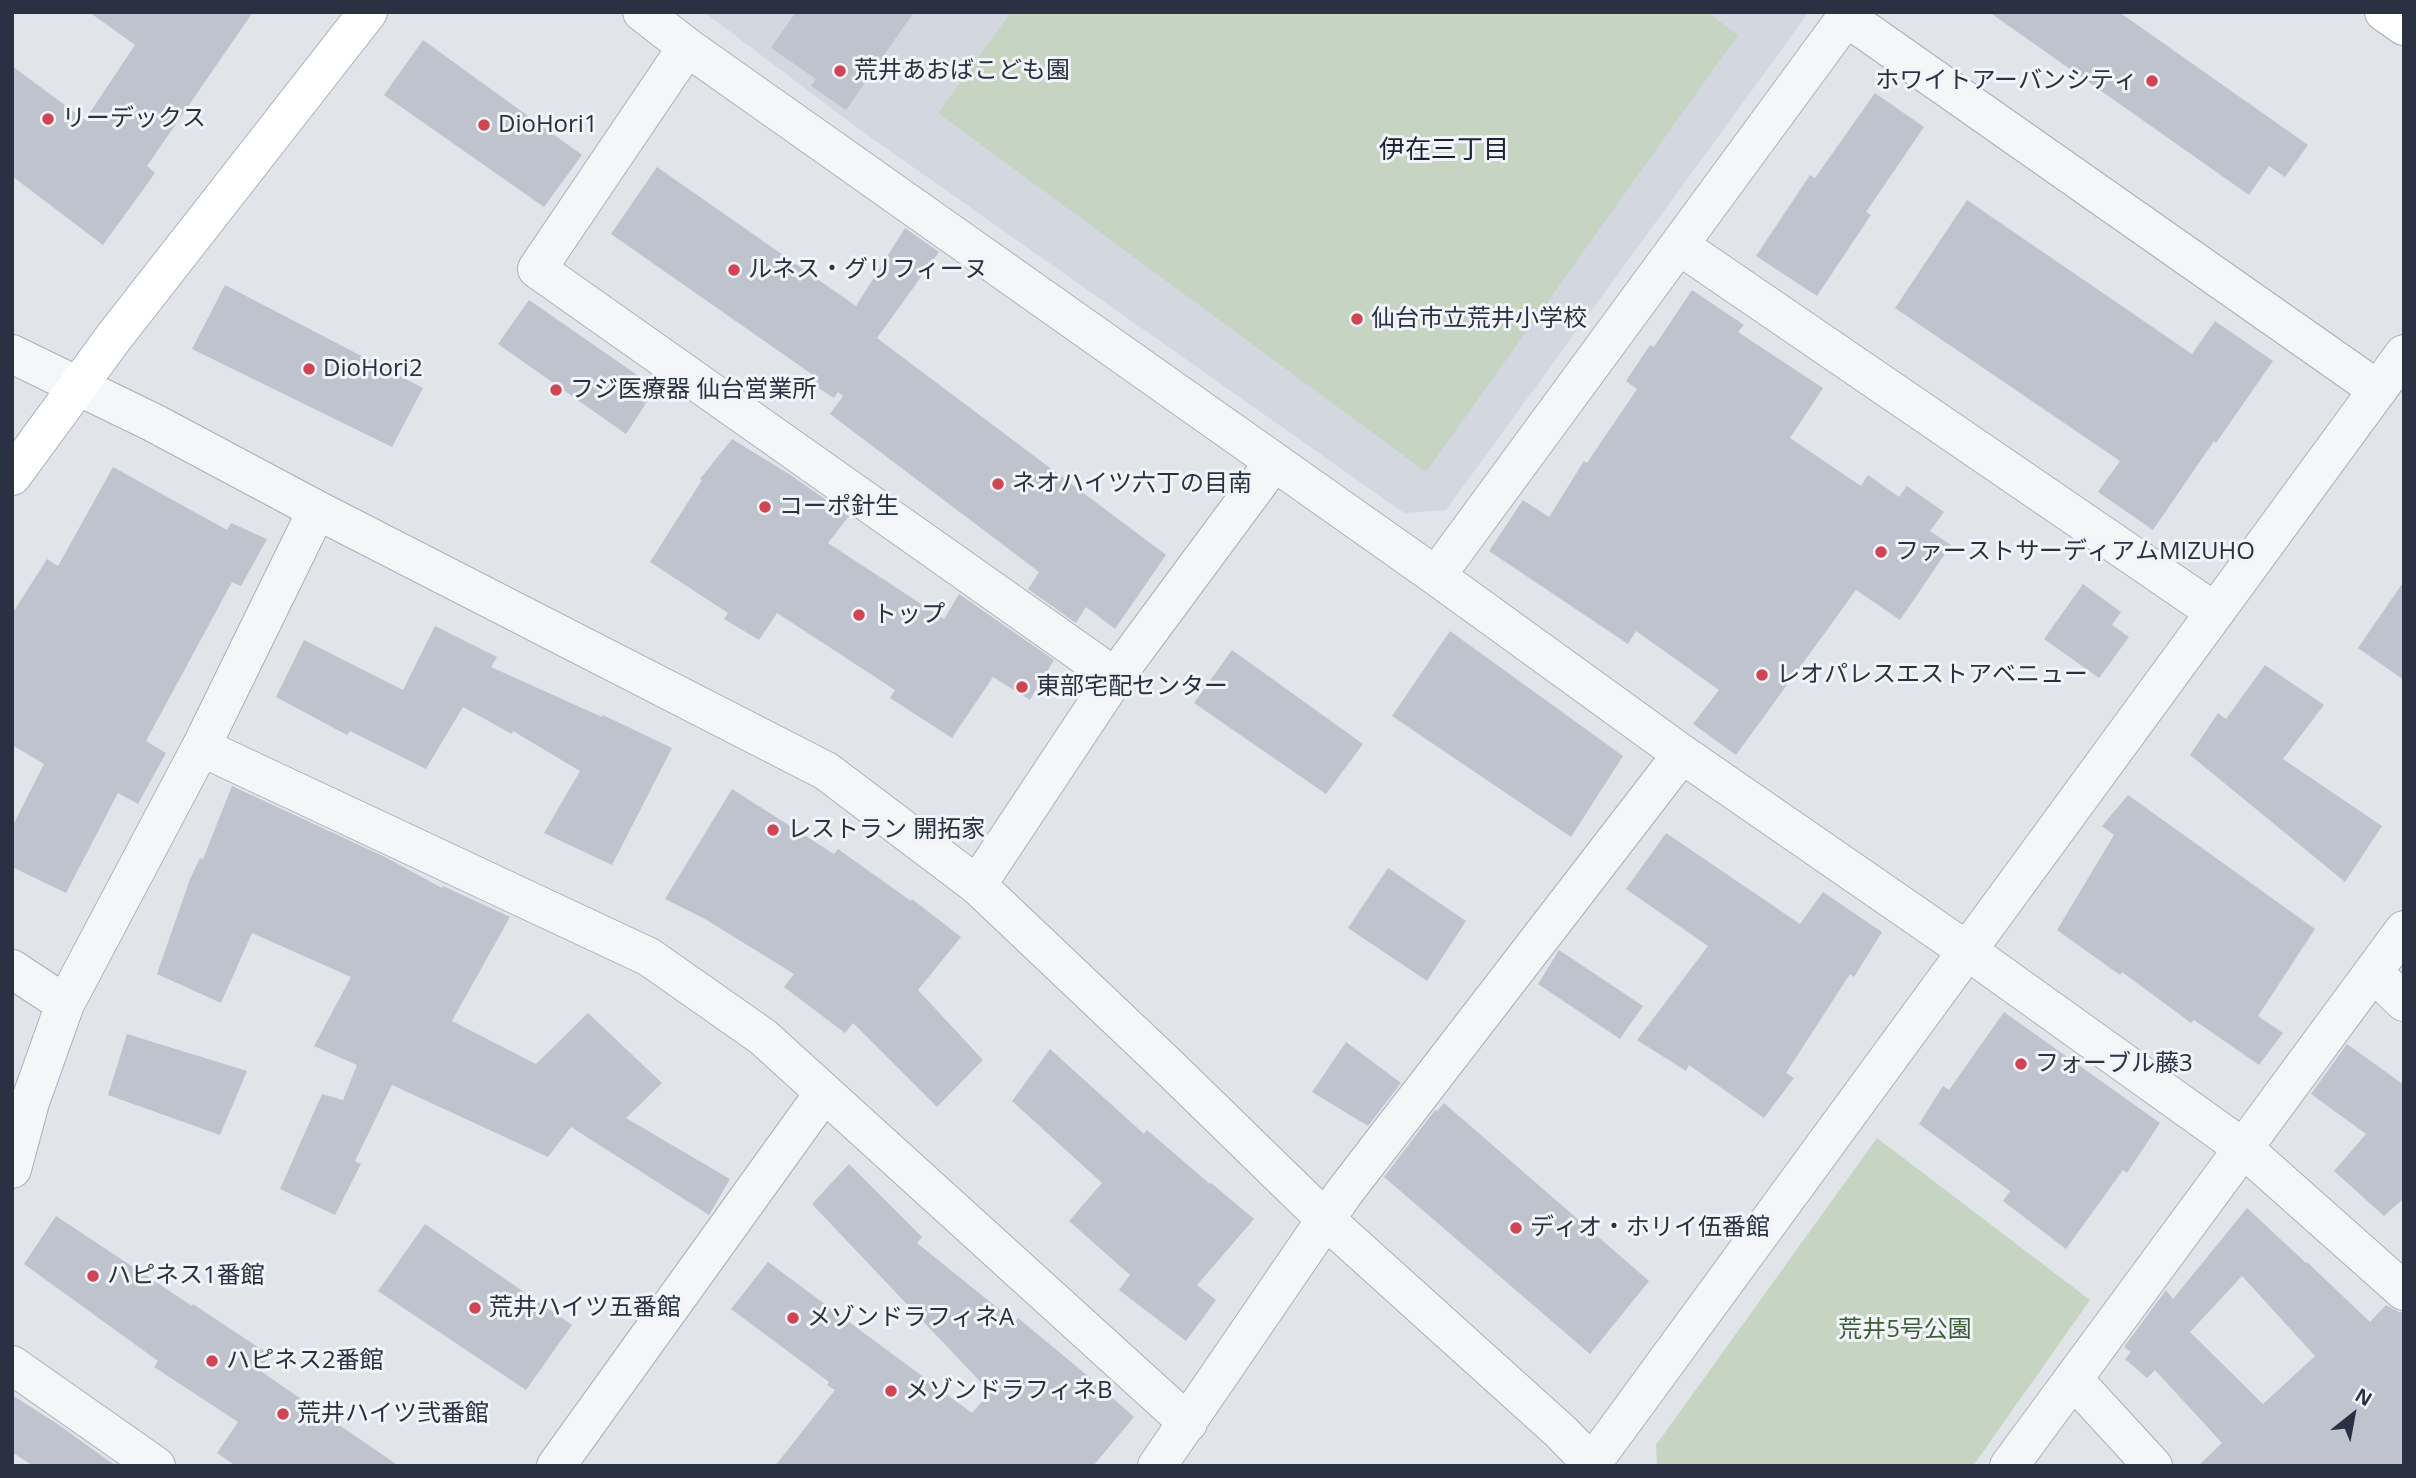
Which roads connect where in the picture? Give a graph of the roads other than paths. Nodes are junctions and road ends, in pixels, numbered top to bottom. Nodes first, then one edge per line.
1 (368, 12) edge
2 (642, 12) edge
3 (2384, 12) edge
4 (1848, 15) edge
5 (2404, 26) edge
6 (687, 47) junction
7 (1680, 246) junction
8 (12, 354) edge
9 (2404, 354) edge
10 (78, 387) junction
11 (2378, 390) junction
12 (1274, 462) junction
13 (12, 476) edge
14 (317, 510) junction
15 (1436, 576) junction
16 (2216, 610) junction
17 (1115, 677) junction
18 (201, 747) junction
19 (1682, 754) junction
20 (977, 885) junction
21 (2404, 930) edge
22 (1966, 952) junction
23 (12, 969) edge
24 (2373, 972) junction
25 (2404, 1002) edge
26 (65, 1003) junction
27 (824, 1093) junction
28 (2243, 1148) junction
29 (12, 1169) edge
30 (1325, 1219) junction
31 (2404, 1291) edge
32 (12, 1365) edge
33 (2073, 1379) junction
34 (1188, 1423) junction
35 (1592, 1465) edge
36 (156, 1466) edge
37 (556, 1466) edge
38 (1157, 1466) edge
39 (2009, 1466) edge
40 (2154, 1466) edge

1 - 10 street
2 - 6 street
3 - 5 street
4 - 7 street
4 - 11 street
6 - 12 street
6 - 17 street
7 - 15 street
7 - 16 street
8 - 10 street
9 - 11 street
10 - 13 street
10 - 14 street
11 - 16 street
12 - 15 street
12 - 17 street
14 - 18 street
14 - 20 street
15 - 19 street
16 - 22 street
17 - 20 street
18 - 26 street
18 - 27 street
19 - 22 street
19 - 30 street
20 - 30 street
21 - 24 street
22 - 28 street
22 - 35 street
23 - 26 street
24 - 25 street
24 - 28 street
26 - 29 street
27 - 34 street
27 - 37 street
28 - 31 street
28 - 33 street
30 - 34 street
30 - 35 street
32 - 36 street
33 - 39 street
33 - 40 street
34 - 38 street

